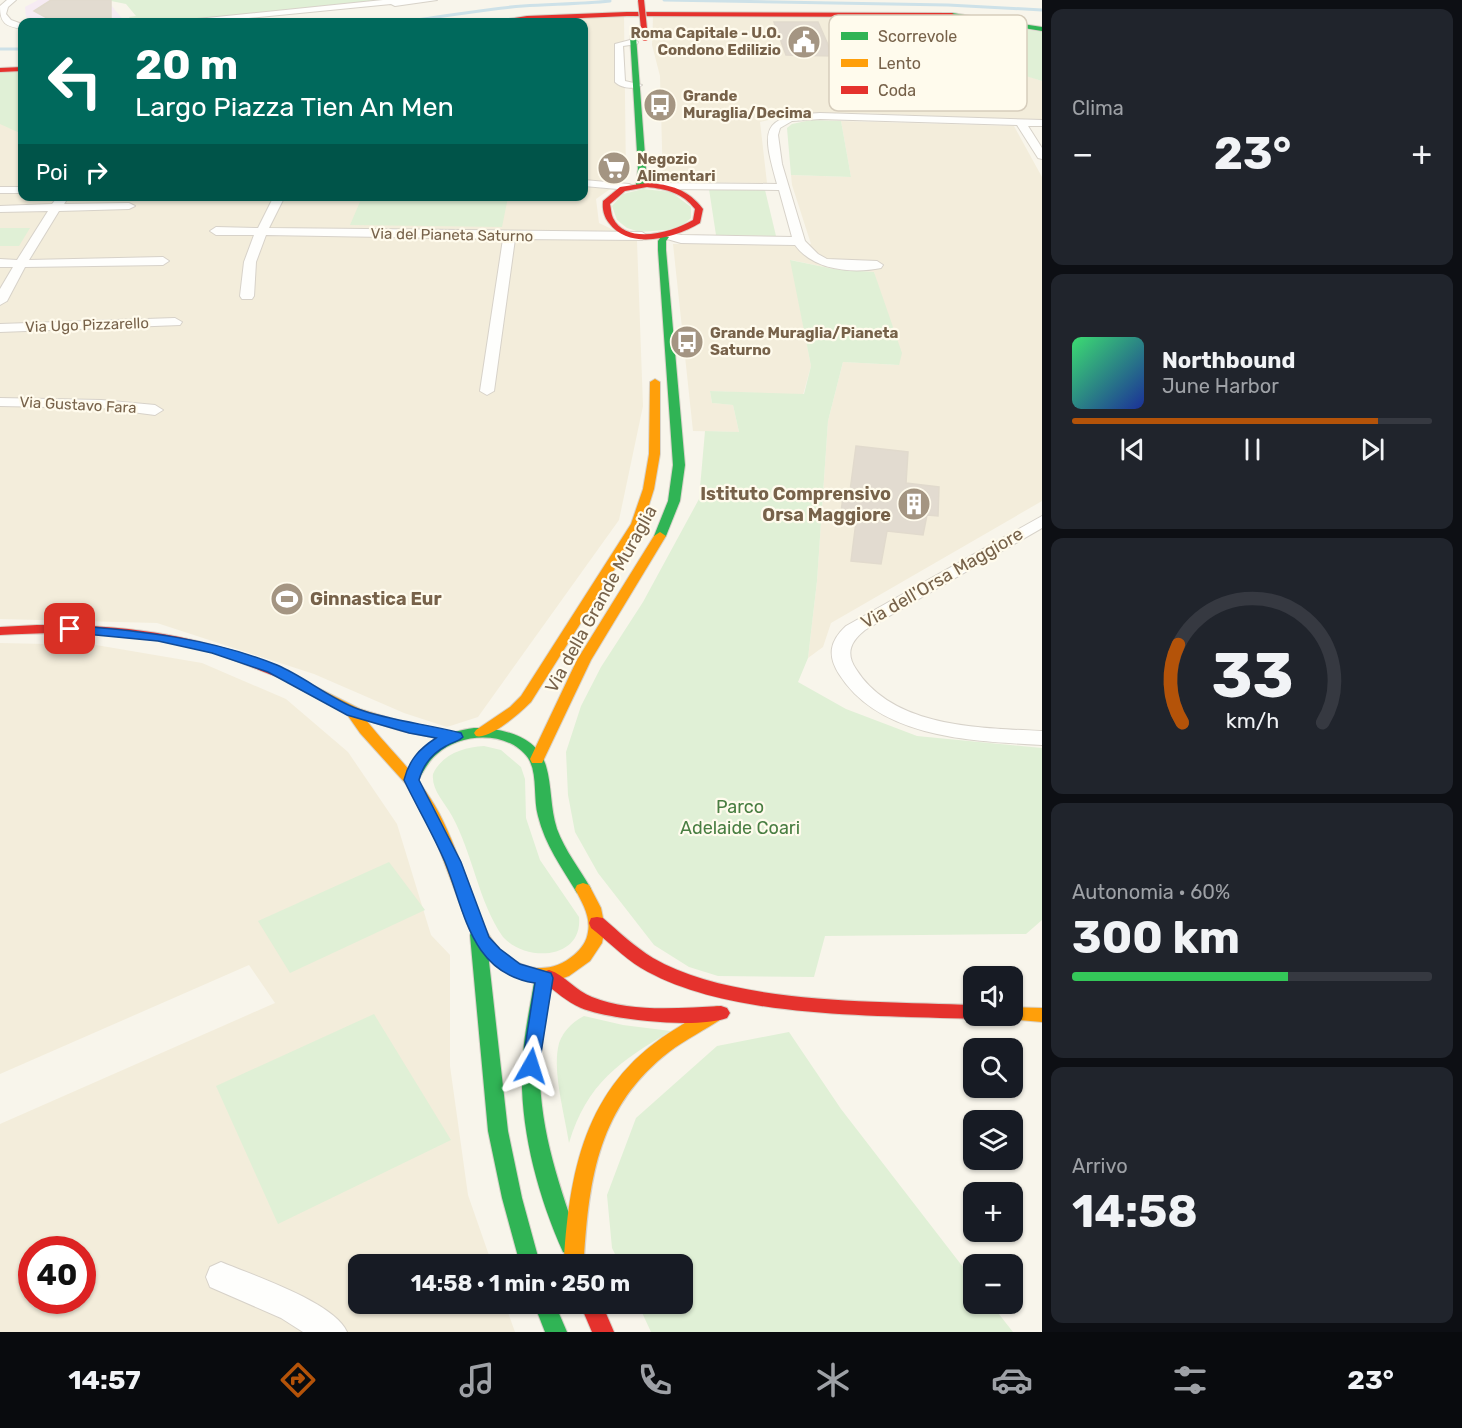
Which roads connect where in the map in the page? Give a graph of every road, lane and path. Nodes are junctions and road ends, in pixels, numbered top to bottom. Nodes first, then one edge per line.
1 (407, 0) edge
2 (433, 0) edge
3 (631, 0) edge
4 (641, 0) edge
5 (17, 1) edge
6 (954, 15) edge
7 (22, 18) edge
8 (227, 18) edge
9 (258, 18) edge
10 (527, 18) edge
11 (18, 26) edge
12 (637, 39) junction
13 (18, 63) edge
14 (0, 64) edge
15 (18, 69) edge
16 (0, 70) edge
17 (1021, 123) junction
18 (1042, 123) edge
19 (1042, 156) edge
20 (588, 183) edge
21 (634, 186) junction
22 (659, 186) junction
23 (783, 187) junction
24 (0, 190) edge
25 (18, 190) edge
26 (59, 201) edge
27 (277, 201) edge
28 (129, 206) dead end
29 (55, 208) junction
30 (0, 209) edge
31 (216, 231) dead end
32 (262, 231) junction
33 (509, 236) junction
34 (644, 236) junction
35 (668, 237) junction
36 (799, 241) junction
37 (647, 251) dead end
38 (163, 261) dead end
39 (0, 263) edge
40 (21, 263) junction
41 (877, 265) dead end
42 (247, 296) dead end
43 (0, 301) edge
44 (175, 322) dead end
45 (0, 328) edge
46 (654, 365) dead end
47 (487, 391) dead end
48 (0, 402) edge
49 (155, 410) dead end
50 (1042, 520) edge
51 (0, 631) edge
52 (352, 711) junction
53 (481, 733) junction
54 (456, 737) junction
55 (1042, 738) edge
56 (537, 759) junction
57 (411, 780) junction
58 (597, 923) junction
59 (478, 933) junction
60 (547, 977) junction
61 (795, 1003) junction
62 (963, 1011) edge
63 (717, 1013) junction
64 (1023, 1014) edge
65 (1042, 1015) edge
66 (527, 1254) edge
67 (572, 1254) edge
68 (575, 1254) edge
69 (221, 1277) dead end
70 (548, 1314) edge
71 (595, 1314) edge
72 (331, 1332) edge
73 (556, 1332) edge
74 (603, 1332) edge

1 - 8 street
2 - 9 street
3 - 12 street
4 - 12 street, bridge
5 - 7 street
5 - 11 street
6 - 10 street
12 - 21 street
12 - 22 street
13 - 14 street
15 - 16 street
17 - 18 street
17 - 19 street
17 - 23 street
20 - 21 street
21 - 22 street
21 - 34 street
22 - 23 street
22 - 35 street
23 - 36 street
24 - 25 street
26 - 29 street
27 - 32 street
28 - 29 street
29 - 30 street
29 - 40 street
31 - 32 street, Via del Pianeta Saturno
32 - 33 street, Via del Pianeta Saturno
32 - 42 street
33 - 34 street, Via del Pianeta Saturno
33 - 47 street
34 - 35 street
34 - 37 street
35 - 36 street
35 - 56 street, Via della Grande Muraglia
36 - 41 street
38 - 40 street
39 - 40 street
40 - 43 street
44 - 45 street, Via Ugo Pizzarello
46 - 53 street, Via della Grande Muraglia
48 - 49 street, Via Gustavo Fara
50 - 55 street, Via dell'Orsa Maggiore
51 - 52 street
52 - 54 street
52 - 57 street
53 - 54 street
53 - 56 street
54 - 57 street
56 - 58 street
57 - 59 street
58 - 60 street
58 - 61 street
59 - 60 street
59 - 66 street
60 - 63 street
60 - 67 street
61 - 62 street
61 - 63 street
63 - 68 street
64 - 65 street
69 - 72 street
70 - 73 street
71 - 74 street

